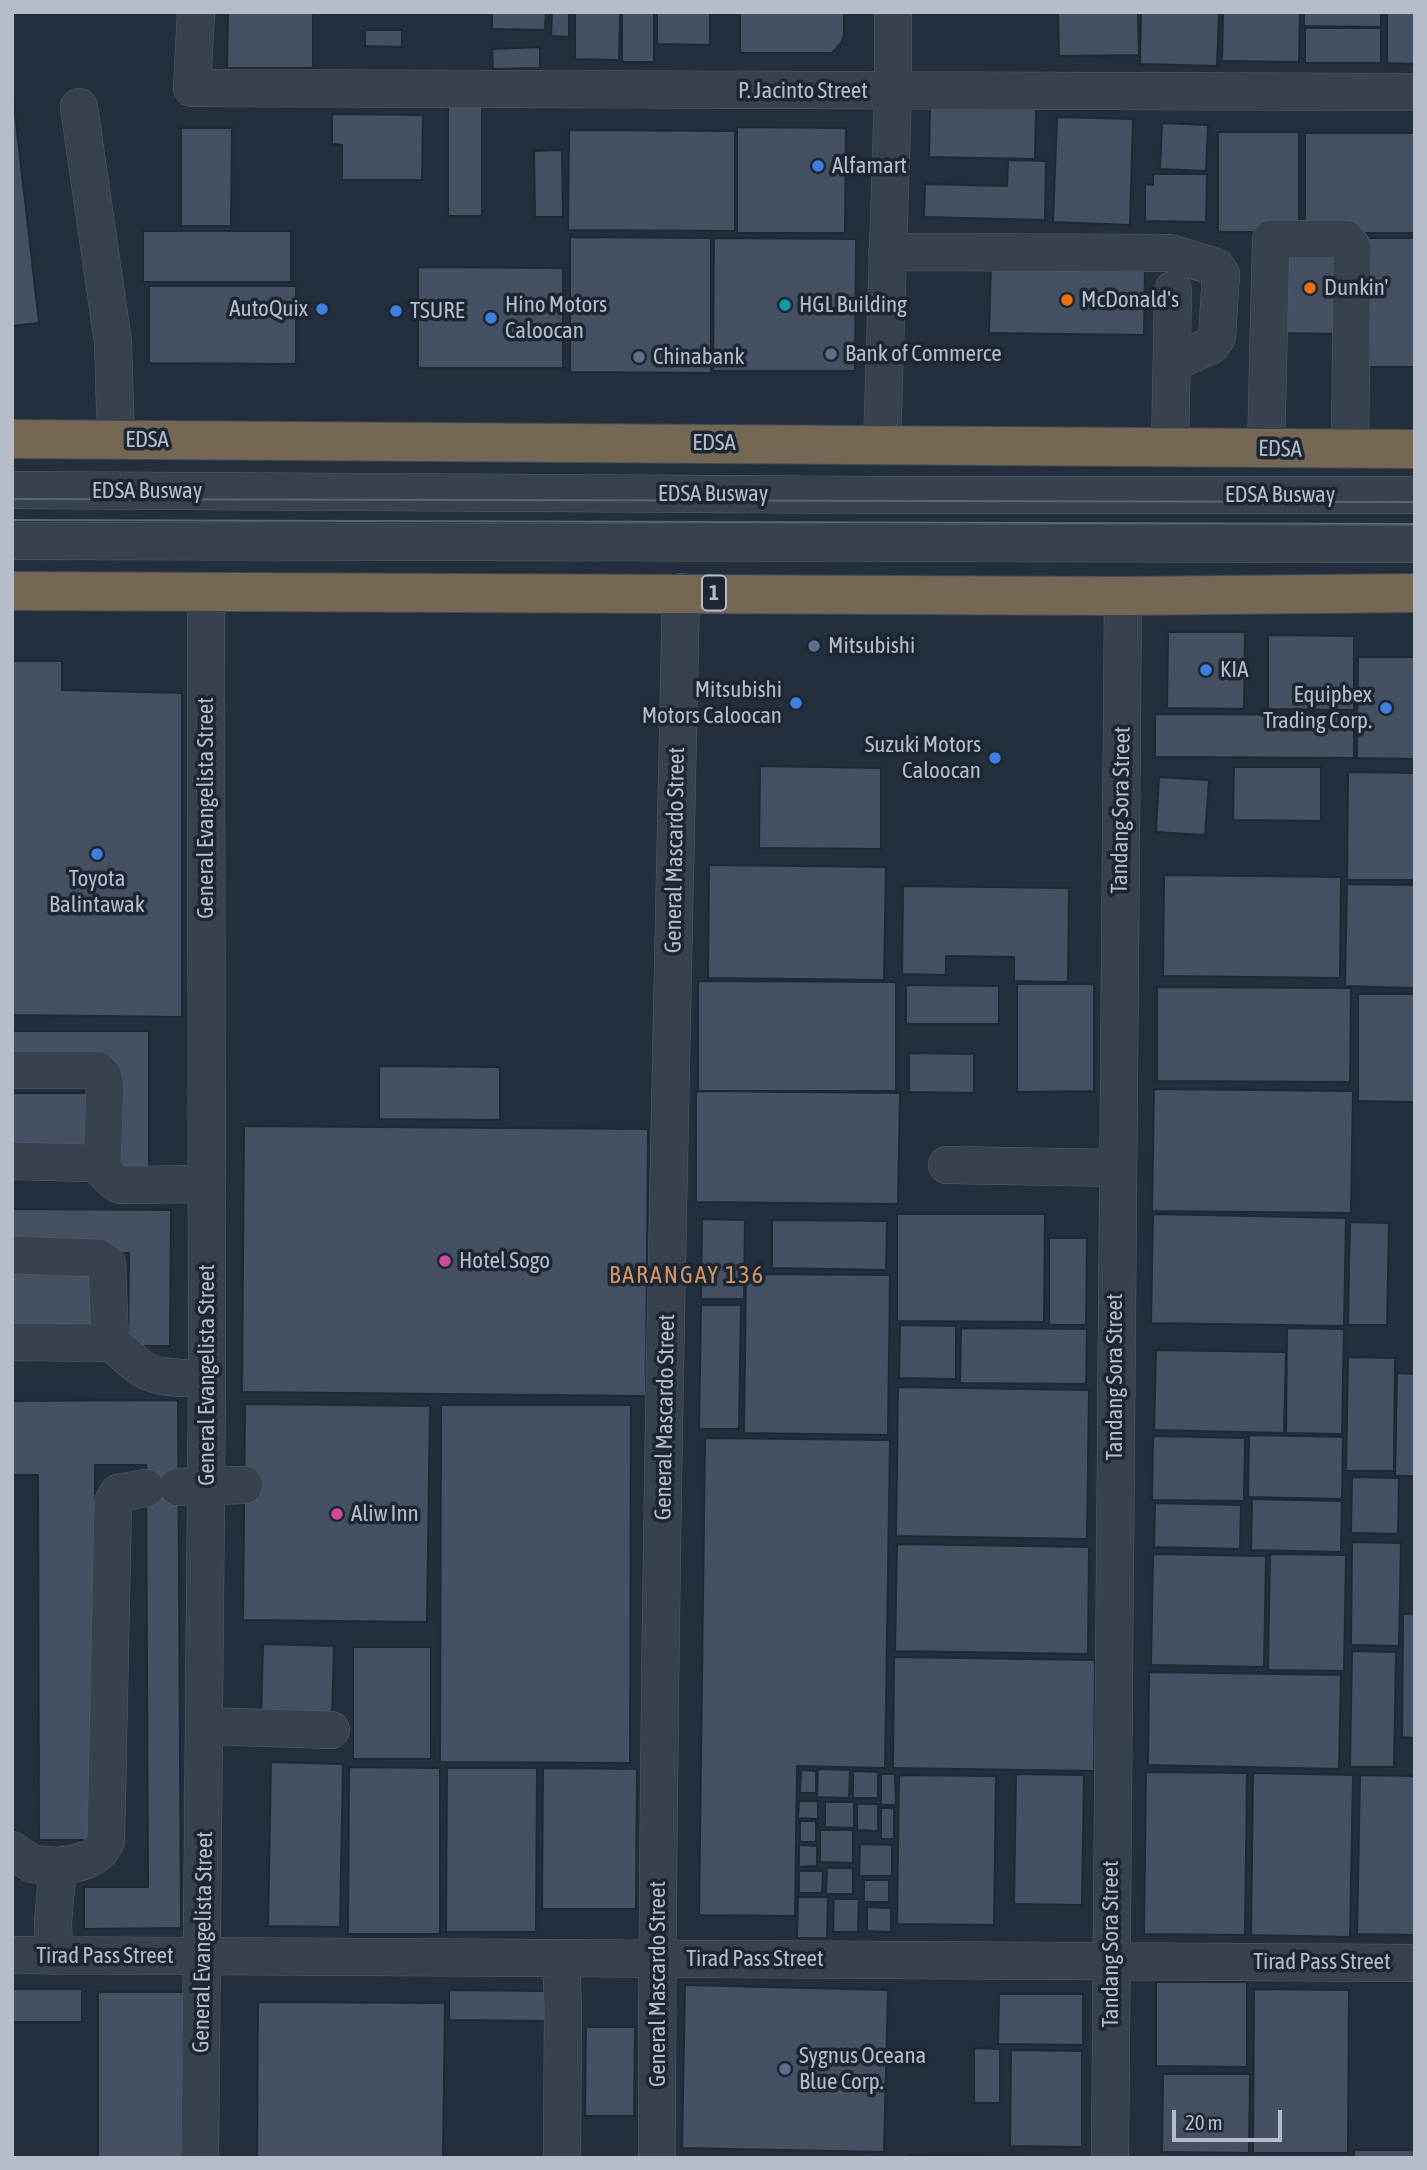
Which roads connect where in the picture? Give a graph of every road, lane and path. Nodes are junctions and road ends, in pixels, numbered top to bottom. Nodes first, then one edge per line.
1 (196, 12) edge
2 (893, 12) edge
3 (893, 91) junction
4 (1415, 92) edge
5 (79, 107) dead end
6 (887, 252) junction
7 (1174, 290) dead end
8 (1172, 363) junction
9 (12, 439) edge
10 (116, 440) junction
11 (882, 444) junction
12 (1170, 447) junction
13 (1266, 448) junction
14 (1350, 450) junction
15 (1415, 450) edge
16 (12, 490) edge
17 (881, 495) junction
18 (1415, 495) edge
19 (12, 541) edge
20 (882, 543) junction
21 (1415, 544) edge
22 (12, 591) edge
23 (681, 592) junction
24 (206, 593) junction
25 (1415, 593) edge
26 (1123, 596) junction
27 (12, 1069) edge
28 (12, 1161) edge
29 (947, 1165) dead end
30 (102, 1167) junction
31 (215, 1168) junction
32 (1117, 1168) junction
33 (12, 1255) edge
34 (12, 1342) edge
35 (110, 1343) junction
36 (207, 1379) junction
37 (244, 1485) dead end
38 (177, 1487) junction
39 (205, 1726) junction
40 (331, 1730) dead end
41 (12, 1850) edge
42 (58, 1866) junction
43 (12, 1955) edge
44 (54, 1956) junction
45 (203, 1956) junction
46 (561, 1958) junction
47 (657, 1959) junction
48 (1111, 1961) junction
49 (1415, 1963) edge
50 (200, 2158) edge
51 (562, 2158) edge
52 (657, 2158) edge
53 (1110, 2158) edge

1 - 3 street, P. Jacinto Street
2 - 3 street
3 - 4 street, P. Jacinto Street
3 - 6 street
5 - 10 street
6 - 8 street
6 - 11 street
7 - 8 street
8 - 12 street
9 - 10 highway, EDSA
10 - 11 highway, EDSA
11 - 12 highway, EDSA
12 - 13 highway, EDSA
13 - 14 highway, EDSA
13 - 14 street
14 - 15 highway, EDSA
16 - 17 street, EDSA Busway
17 - 18 street, EDSA Busway
17 - 20 street
19 - 20 street
20 - 21 street
22 - 24 highway, 1
23 - 24 highway, 1
23 - 26 highway, 1
23 - 47 street, General Mascardo Street
24 - 31 street, General Evangelista Street
25 - 26 highway, 1
26 - 32 street, Tandang Sora Street
27 - 30 street
28 - 30 street
29 - 32 street
30 - 31 street
31 - 36 street, General Evangelista Street
32 - 48 street, Tandang Sora Street
33 - 35 street
34 - 35 street
35 - 36 street
36 - 38 street, General Evangelista Street
37 - 38 street
38 - 39 street, General Evangelista Street
38 - 42 street
39 - 40 street
39 - 45 street, General Evangelista Street
41 - 42 street
42 - 44 street
43 - 44 street, Tirad Pass Street
44 - 45 street, Tirad Pass Street
45 - 46 street, Tirad Pass Street
45 - 50 street, General Evangelista Street
46 - 47 street, Tirad Pass Street
46 - 51 street
47 - 48 street, Tirad Pass Street
47 - 52 street, General Mascardo Street
48 - 49 street, Tirad Pass Street
48 - 53 street, Tandang Sora Street

